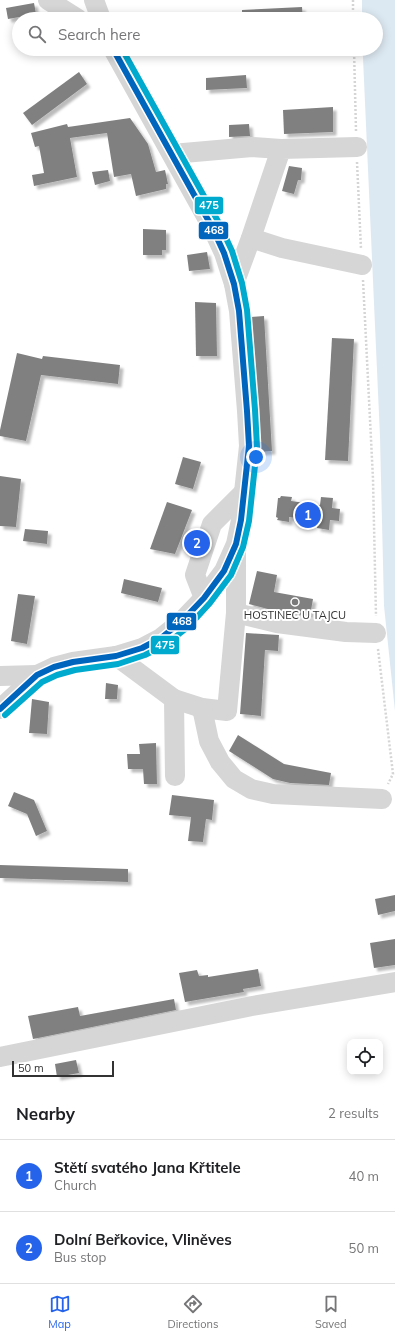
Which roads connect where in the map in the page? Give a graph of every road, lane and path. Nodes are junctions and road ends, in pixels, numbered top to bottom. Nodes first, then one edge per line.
1 (48, 0) edge
2 (94, 0) edge
3 (353, 0) edge
4 (67, 12) edge
5 (98, 12) edge
6 (353, 12) edge
7 (117, 56) edge
8 (354, 56) edge
9 (356, 147) junction
10 (281, 149) junction
11 (172, 154) junction
12 (251, 238) junction
13 (362, 265) junction
14 (234, 284) junction
15 (245, 491) junction
16 (236, 544) junction
17 (204, 598) junction
18 (236, 613) junction
19 (376, 633) junction
20 (116, 656) junction
21 (37, 674) junction
22 (0, 676) edge
23 (174, 699) junction
24 (202, 708) junction
25 (0, 709) edge
26 (176, 776) dead end
27 (382, 799) joint
28 (395, 982) edge
29 (0, 1057) edge

1 - 4 street
2 - 5 street
3 - 6 path
7 - 11 street
8 - 9 path
9 - 10 street
9 - 13 path
10 - 11 street
10 - 12 street
11 - 14 street
12 - 13 street
12 - 14 street
13 - 19 path
14 - 15 street
15 - 16 street
15 - 17 street
16 - 17 street
16 - 18 street
17 - 20 street
18 - 19 street
18 - 24 street
19 - 27 path
20 - 21 street
20 - 23 street
21 - 22 street
21 - 25 street
23 - 24 street
23 - 26 street
24 - 27 street
28 - 29 street

